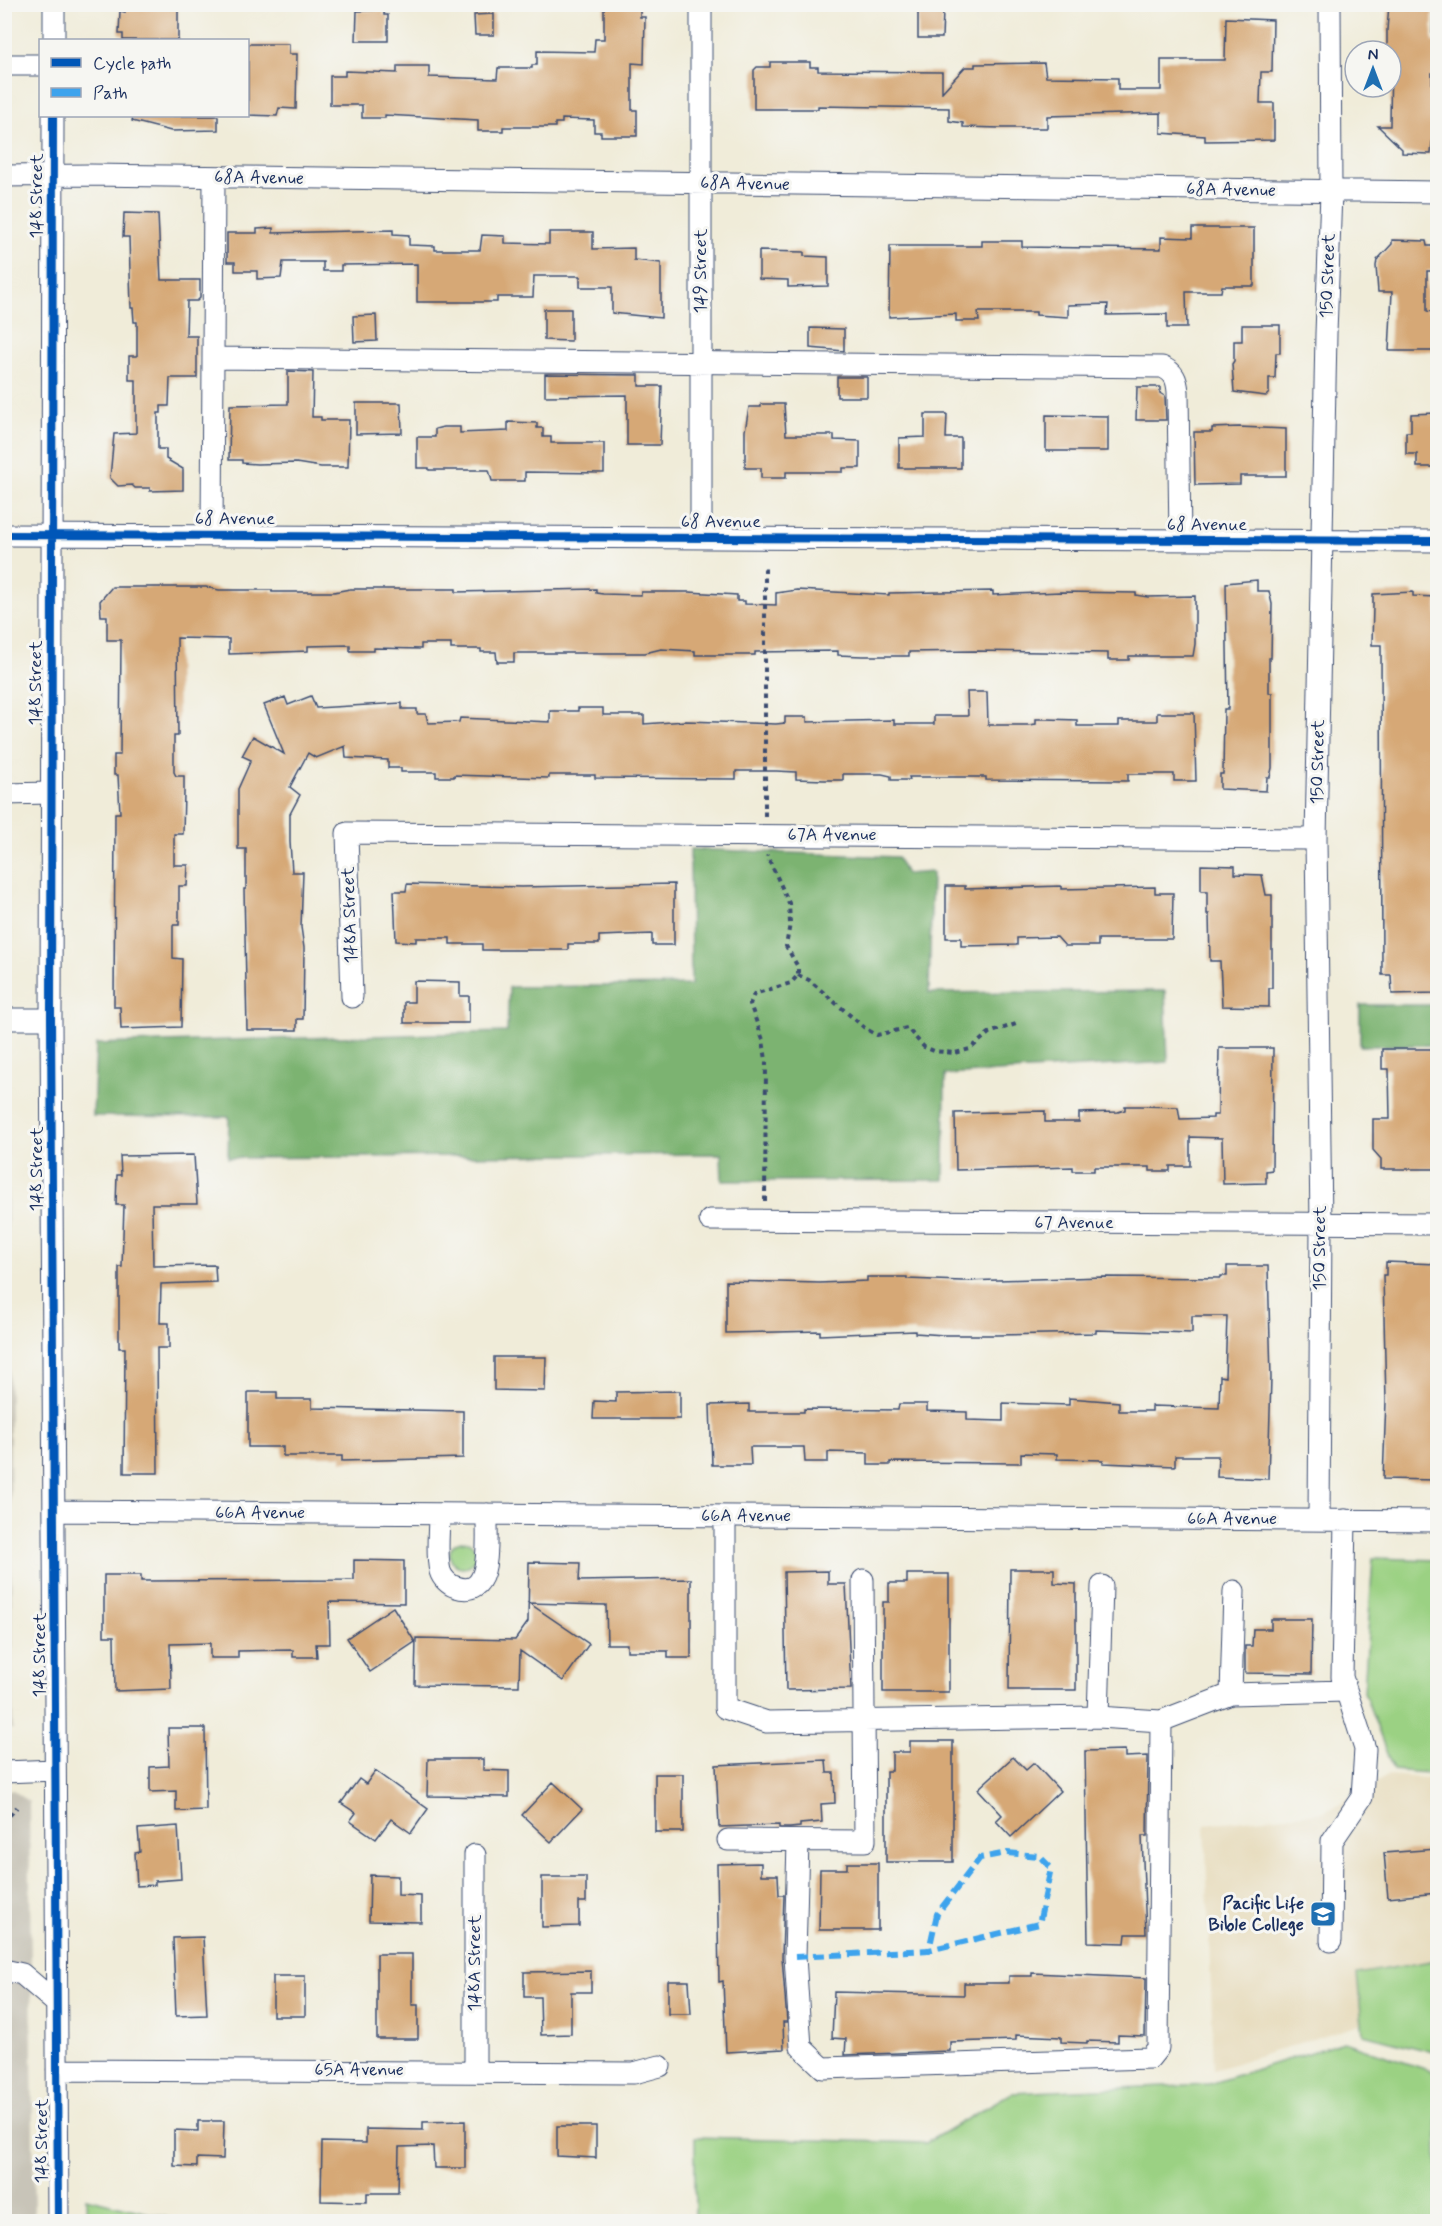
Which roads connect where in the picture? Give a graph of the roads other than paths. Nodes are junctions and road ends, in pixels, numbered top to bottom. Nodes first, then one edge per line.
1 (54, 4) edge
2 (701, 4) edge
3 (1330, 4) edge
4 (54, 39) edge
5 (4, 65) edge
6 (39, 65) edge
7 (53, 117) edge
8 (52, 175) junction
9 (4, 176) edge
10 (214, 177) junction
11 (701, 183) junction
12 (1332, 192) junction
13 (1437, 192) edge
14 (213, 357) junction
15 (701, 360) junction
16 (51, 534) junction
17 (212, 534) junction
18 (4, 535) edge
19 (701, 537) junction
20 (1180, 540) junction
21 (1324, 541) junction
22 (1437, 541) edge
23 (51, 793) junction
24 (4, 794) edge
25 (347, 833) joint
26 (1317, 839) junction
27 (352, 997) dead end
28 (4, 1019) edge
29 (51, 1019) junction
30 (710, 1220) dead end
31 (1437, 1224) edge
32 (1321, 1225) junction
33 (54, 1511) junction
34 (439, 1514) junction
35 (487, 1514) junction
36 (725, 1516) junction
37 (1319, 1520) junction
38 (1345, 1520) junction
39 (1437, 1521) edge
40 (863, 1580) dead end
41 (1102, 1586) dead end
42 (1234, 1591) dead end
43 (1345, 1691) junction
44 (1231, 1694) junction
45 (1098, 1717) junction
46 (866, 1721) junction
47 (1161, 1721) junction
48 (55, 1770) junction
49 (4, 1772) edge
50 (729, 1840) dead end
51 (798, 1841) junction
52 (476, 1855) dead end
53 (1331, 1941) dead end
54 (4, 1970) edge
55 (56, 2003) junction
56 (660, 2066) dead end
57 (57, 2070) junction
58 (475, 2070) junction
59 (58, 2222) edge

1 - 4 street
2 - 11 street, 149 Street
3 - 12 street, 150 Street
5 - 6 street
7 - 8 street, 148 Street
8 - 9 street, 68A Avenue
8 - 10 street, 68A Avenue
8 - 16 street, 148 Street
10 - 11 street, 68A Avenue
10 - 14 street
11 - 12 street, 68A Avenue
11 - 15 street, 149 Street
12 - 13 street, 68A Avenue
12 - 21 street, 150 Street
14 - 15 street
14 - 17 street
15 - 19 street, 149 Street
15 - 20 street
16 - 17 street, 68 Avenue
16 - 18 street, 68 Avenue
16 - 23 street, 148 Street
17 - 19 street, 68 Avenue
19 - 20 street, 68 Avenue
20 - 21 street, 68 Avenue
21 - 22 street, 68 Avenue
21 - 26 street, 150 Street
23 - 24 street
23 - 29 street, 148 Street
25 - 26 street, 67A Avenue
25 - 27 street, 148A Street
26 - 32 street, 150 Street
28 - 29 street
29 - 33 street, 148 Street
30 - 32 street, 67 Avenue
31 - 32 street, 67 Avenue
32 - 37 street, 150 Street
33 - 34 street, 66A Avenue
33 - 48 street, 148 Street
34 - 35 street, 66A Avenue
34 - 35 street
35 - 36 street, 66A Avenue
36 - 37 street, 66A Avenue
36 - 46 street
37 - 38 street, 66A Avenue
38 - 39 street, 66A Avenue
38 - 43 street
40 - 46 street
41 - 45 street
42 - 44 street
43 - 44 street
43 - 53 street
44 - 47 street
45 - 46 street
45 - 47 street
46 - 51 street
47 - 51 street
48 - 49 street
48 - 55 street, 148 Street
50 - 51 street
52 - 58 street, 148A Street
54 - 55 street
55 - 57 street, 148 Street
56 - 58 street, 65A Avenue
57 - 58 street, 65A Avenue
57 - 59 street, 148 Street

